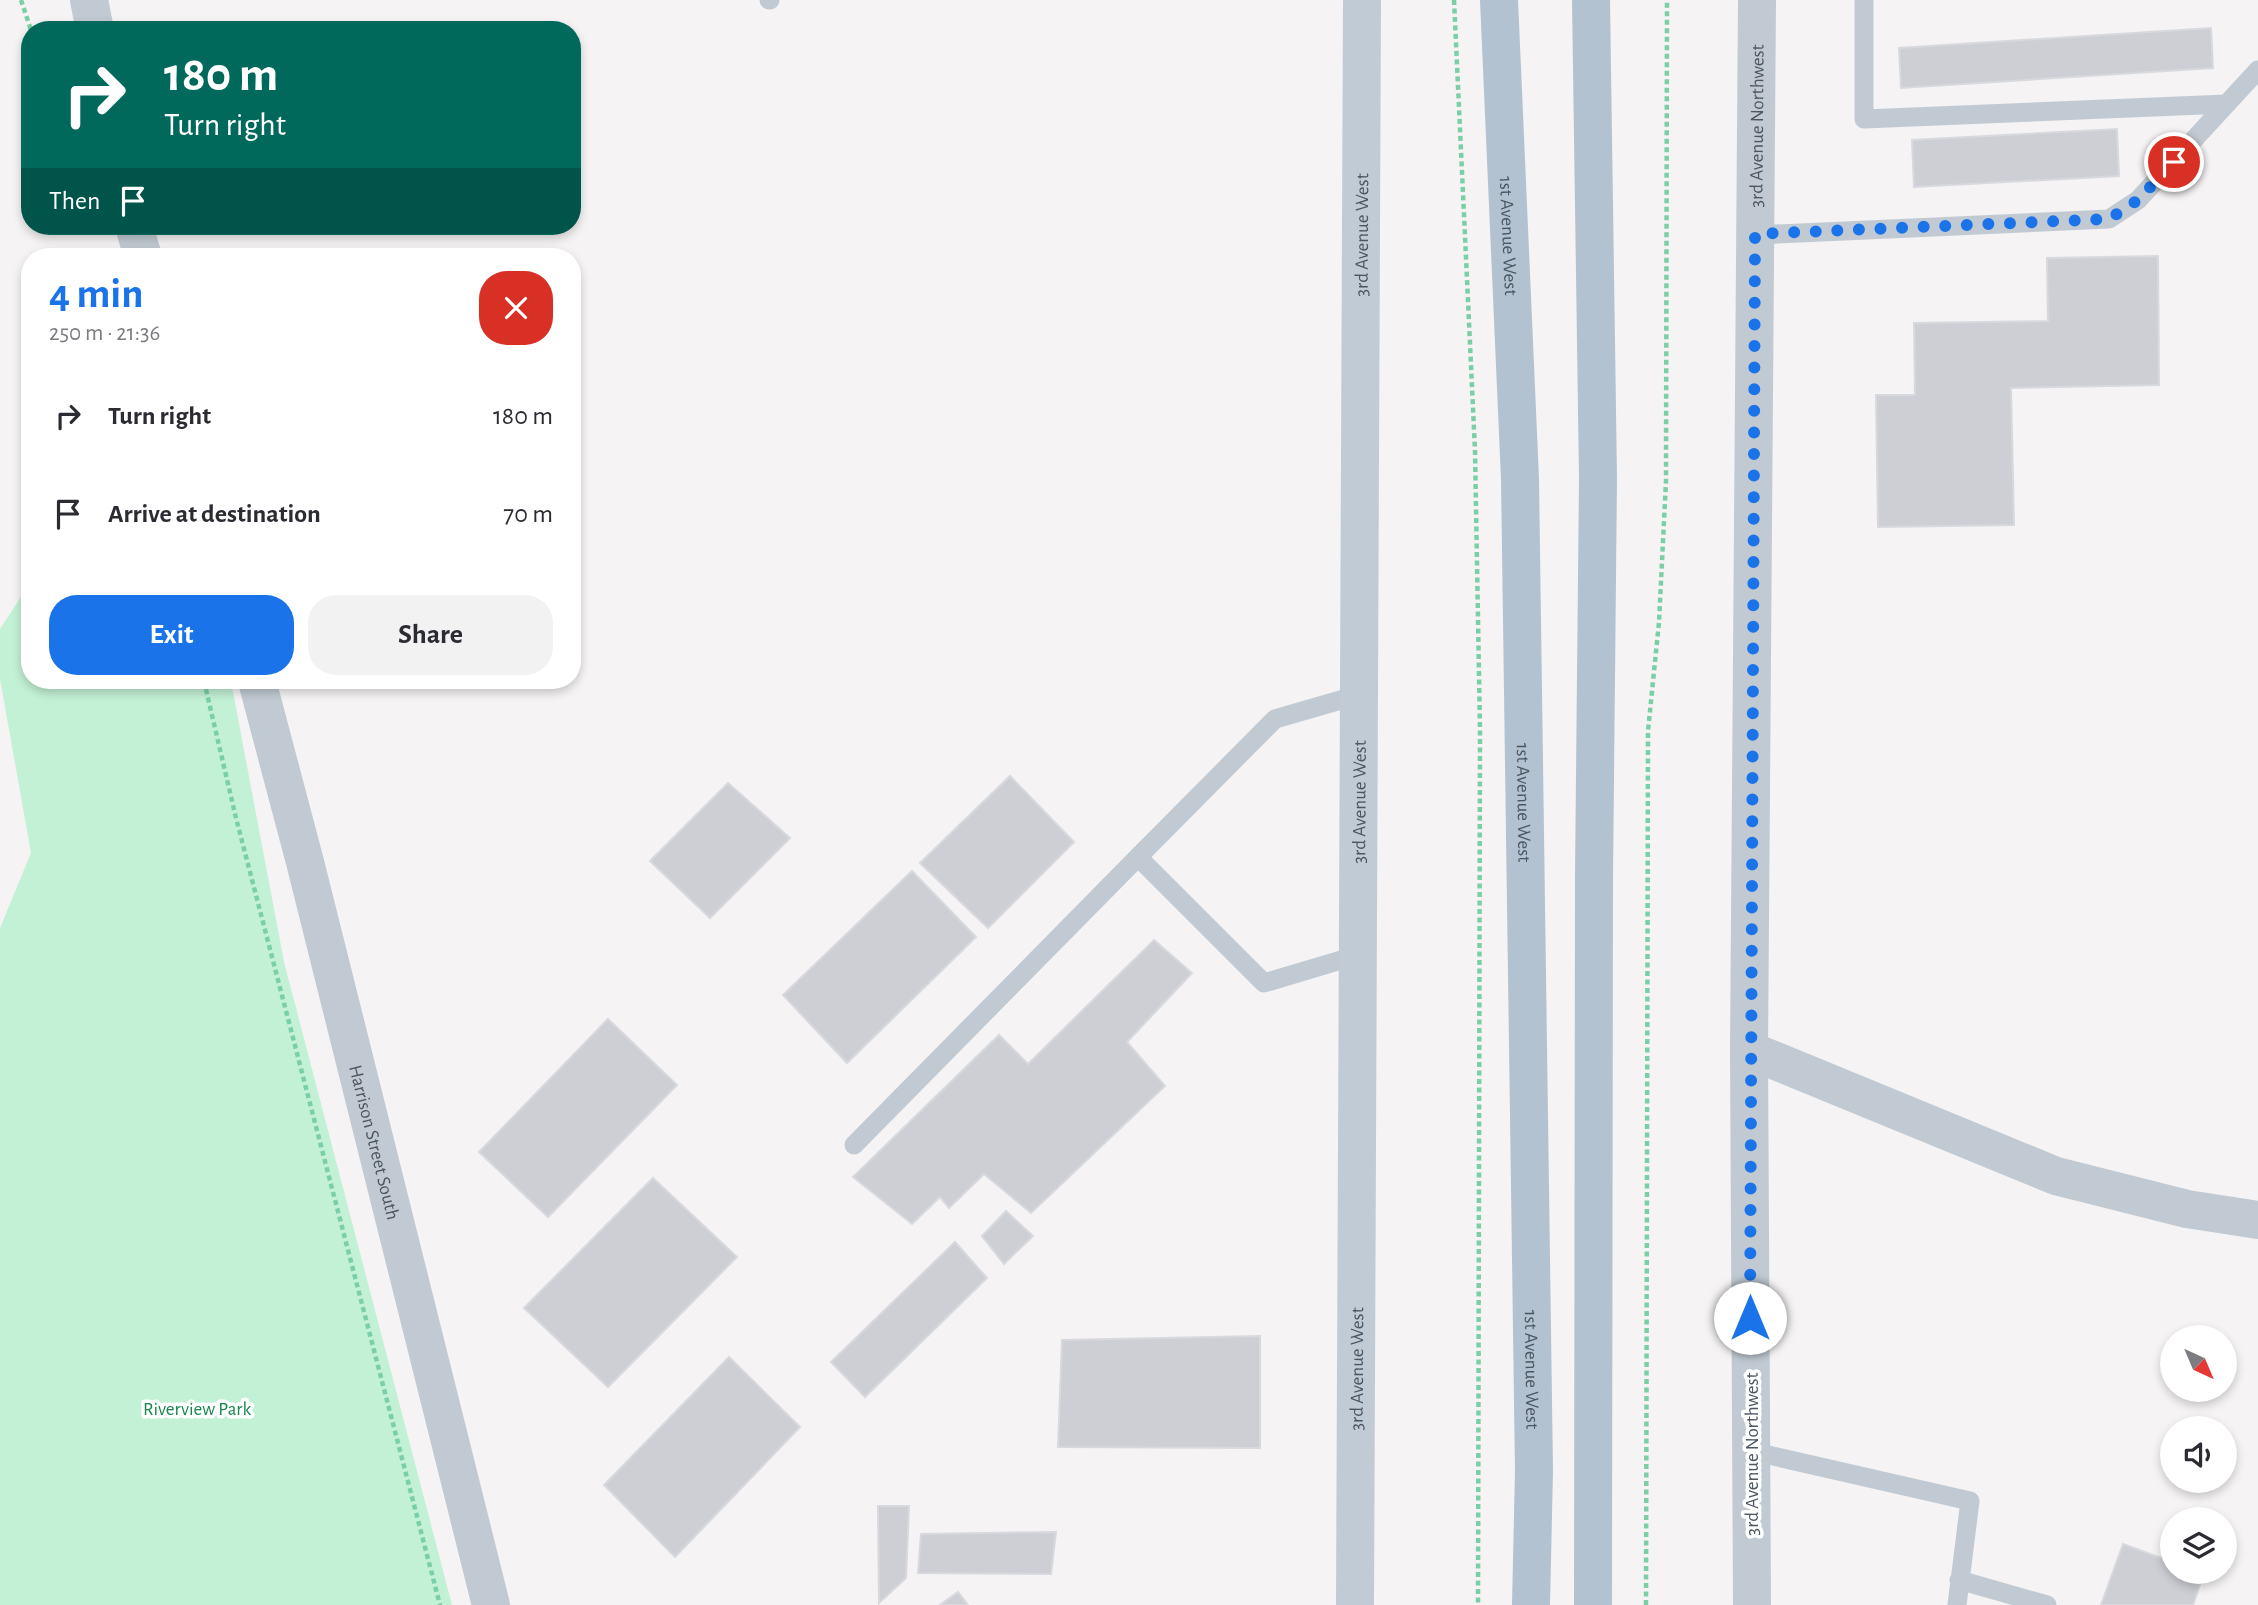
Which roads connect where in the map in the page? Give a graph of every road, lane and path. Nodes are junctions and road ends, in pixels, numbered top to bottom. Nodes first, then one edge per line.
1 (21, 0) edge
2 (89, 0) edge
3 (1362, 0) edge
4 (1454, 0) edge
5 (1499, 0) edge
6 (1591, 0) edge
7 (1667, 0) edge
8 (1757, 0) edge
9 (1864, 0) edge
10 (28, 21) edge
11 (93, 21) edge
12 (2258, 70) edge
13 (2227, 104) junction
14 (1755, 234) junction
15 (206, 689) edge
16 (259, 689) edge
17 (1359, 695) junction
18 (1138, 857) junction
19 (1358, 955) junction
20 (1749, 1050) junction
21 (854, 1145) dead end
22 (2258, 1220) edge
23 (1751, 1451) junction
24 (1959, 1580) junction
25 (440, 1605) edge
26 (491, 1605) edge
27 (1355, 1605) edge
28 (1478, 1605) edge
29 (1531, 1605) edge
30 (1593, 1605) edge
31 (1646, 1605) edge
32 (1752, 1605) edge
33 (1957, 1605) edge
34 (2047, 1605) edge

1 - 10 path
2 - 11 street
3 - 17 street, 3rd Avenue West
4 - 28 path
5 - 29 main road, 1st Avenue West
6 - 30 main road
7 - 31 path
8 - 14 street, 3rd Avenue Northwest
9 - 13 lane
12 - 13 lane
13 - 14 lane
14 - 20 street, 3rd Avenue Northwest
15 - 25 path
16 - 26 street, Harrison Street South
17 - 18 lane
17 - 19 street, 3rd Avenue West
18 - 19 lane
18 - 21 lane
19 - 27 street, 3rd Avenue West
20 - 22 street
20 - 23 street, 3rd Avenue Northwest
23 - 24 lane
23 - 32 street, 3rd Avenue Northwest
24 - 33 lane
24 - 34 lane

